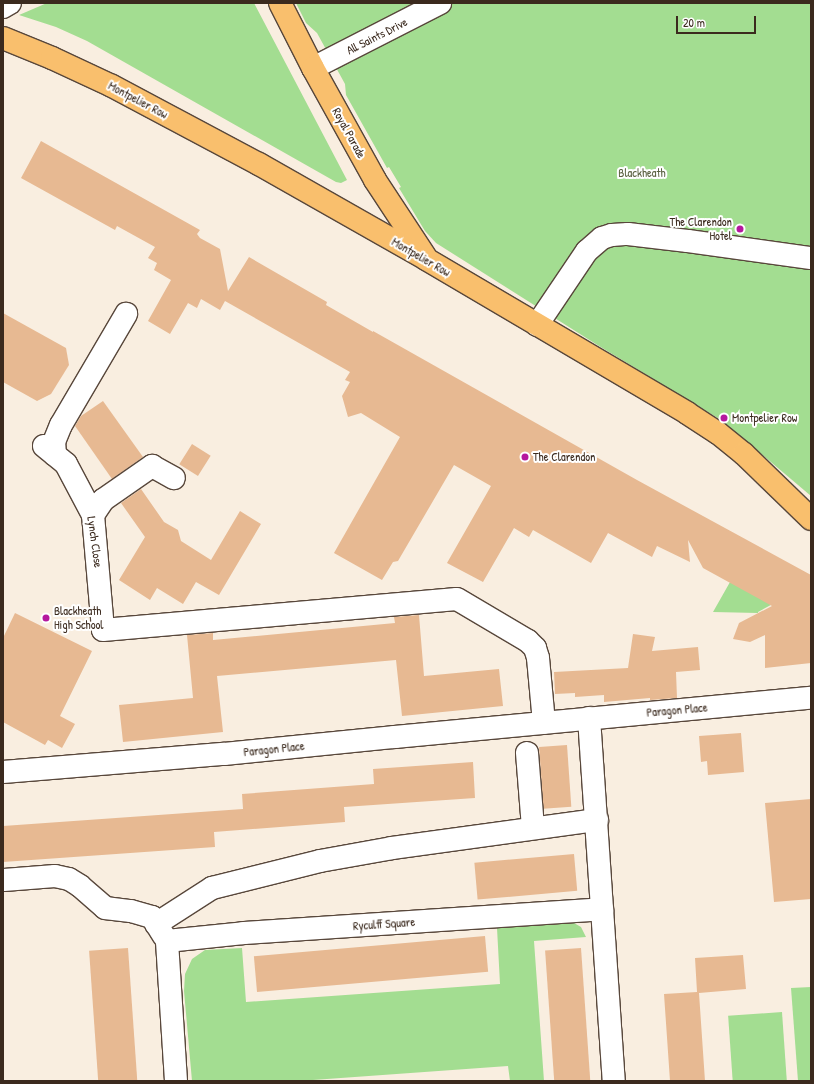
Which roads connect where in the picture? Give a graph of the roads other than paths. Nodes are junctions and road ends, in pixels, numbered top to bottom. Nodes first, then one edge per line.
1 (10, 3) edge
2 (280, 3) edge
3 (440, 3) edge
4 (3, 6) edge
5 (3, 38) edge
6 (313, 68) junction
7 (811, 258) edge
8 (426, 259) junction
9 (126, 314) dead end
10 (537, 325) junction
11 (174, 478) dead end
12 (93, 515) junction
13 (811, 519) edge
14 (811, 698) edge
15 (589, 718) junction
16 (544, 723) junction
17 (527, 753) dead end
18 (3, 772) edge
19 (597, 820) junction
20 (534, 828) junction
21 (4, 880) edge
22 (602, 909) junction
23 (162, 932) junction
24 (176, 1081) edge
25 (614, 1081) edge

1 - 4 street
2 - 6 main road, Royal Parade
3 - 6 street, All Saints Drive
5 - 8 main road, Montpelier Row
6 - 8 main road, Royal Parade
7 - 10 street
8 - 10 main road, Montpelier Row
9 - 12 street, Lynch Close
10 - 13 main road, Montpelier Row
11 - 12 street
12 - 16 street, Lynch Close
14 - 15 street, Paragon Place
15 - 16 street, Paragon Place
15 - 19 street
16 - 18 street, Paragon Place
17 - 20 street
19 - 20 street
19 - 22 street
20 - 23 street
21 - 23 street
22 - 23 street, Ryculff Square
22 - 25 street
23 - 24 street

